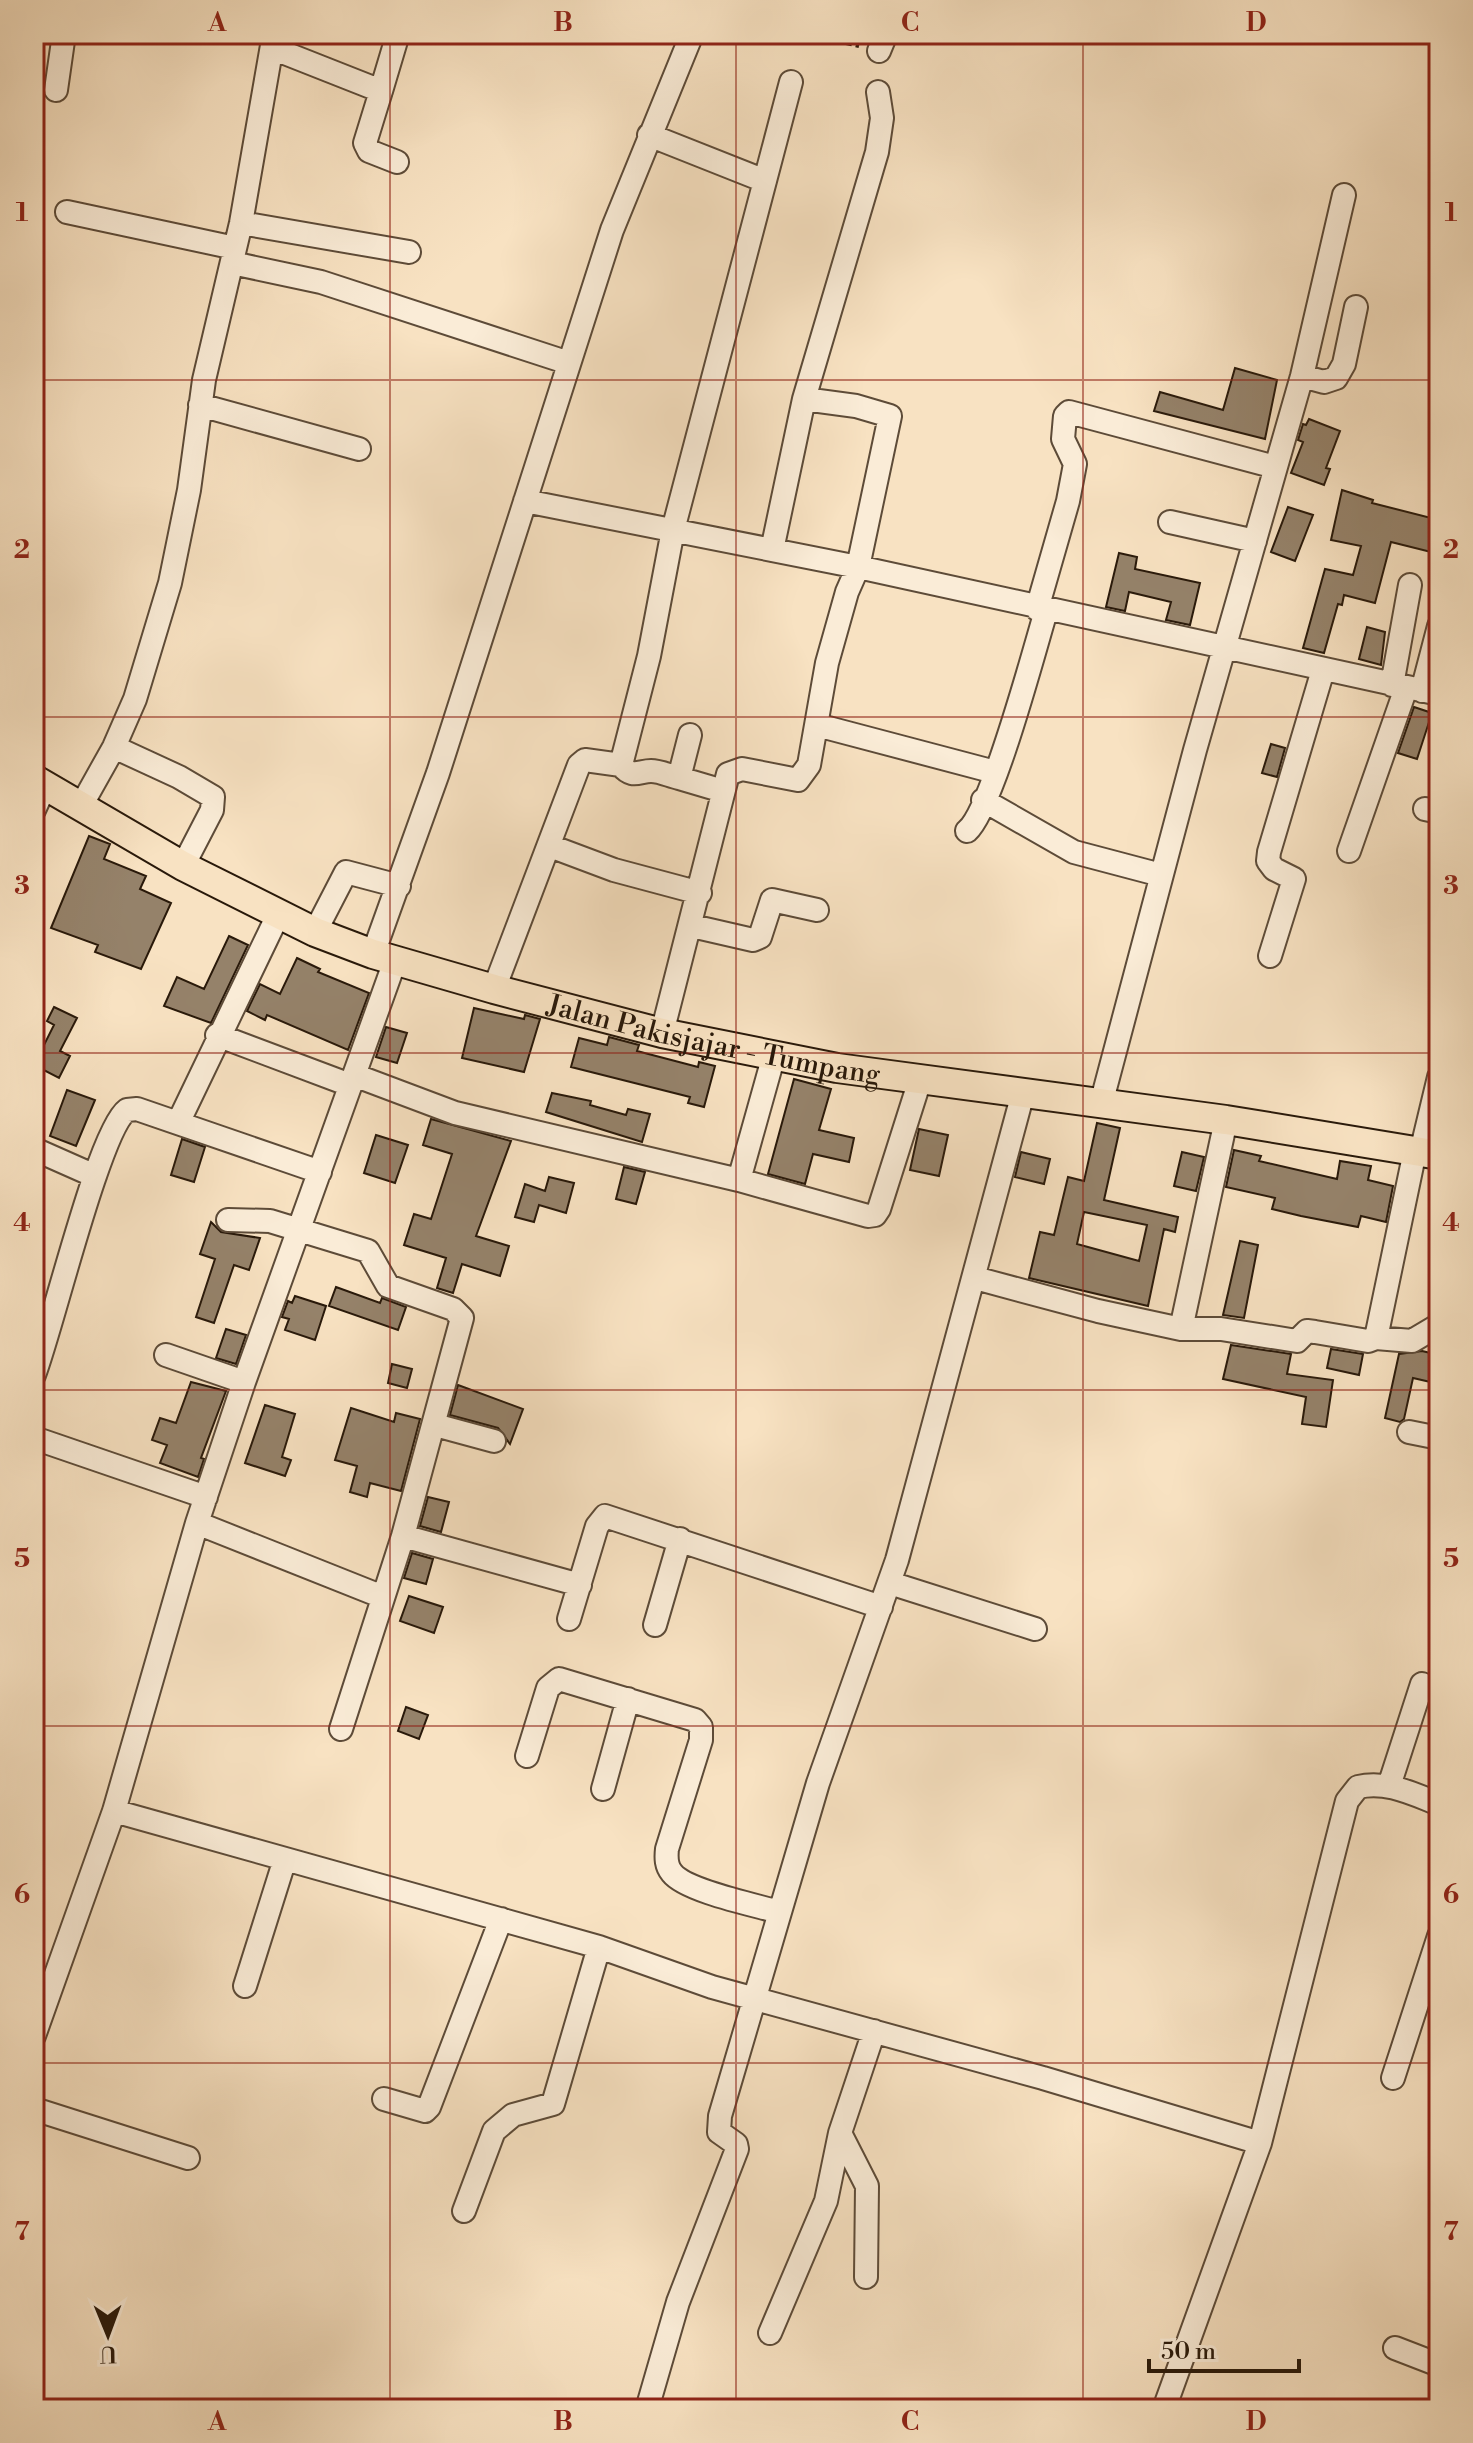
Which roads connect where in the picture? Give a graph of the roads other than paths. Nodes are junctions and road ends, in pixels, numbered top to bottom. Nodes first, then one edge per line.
1 (64, 34) edge
2 (398, 34) edge
3 (692, 34) edge
4 (273, 41) edge
5 (791, 82) dead end
6 (56, 90) dead end
7 (381, 91) junction
8 (878, 92) dead end
9 (649, 135) junction
10 (397, 162) dead end
11 (765, 181) junction
12 (1344, 195) dead end
13 (67, 212) dead end
14 (241, 223) junction
15 (409, 252) dead end
16 (234, 256) junction
17 (1356, 307) dead end
18 (569, 363) junction
19 (1302, 376) junction
20 (804, 399) junction
21 (200, 405) junction
22 (359, 449) dead end
23 (1275, 467) junction
24 (525, 501) junction
25 (1170, 522) dead end
26 (673, 530) junction
27 (1255, 541) junction
28 (772, 550) junction
29 (858, 567) junction
30 (1410, 585) dead end
31 (1042, 610) junction
32 (1439, 626) edge
33 (1224, 649) junction
34 (1323, 670) junction
35 (1415, 690) edge
36 (817, 725) junction
37 (690, 735) dead end
38 (114, 747) junction
39 (621, 765) junction
40 (995, 772) junction
41 (679, 778) junction
42 (723, 791) junction
43 (38, 792) edge
44 (983, 800) junction
45 (81, 806) junction
46 (967, 831) dead end
47 (550, 846) junction
48 (1349, 851) dead end
49 (183, 866) junction
50 (1161, 875) junction
51 (399, 886) junction
52 (700, 893) junction
53 (817, 910) dead end
54 (278, 915) junction
55 (692, 926) junction
56 (315, 932) junction
57 (1270, 956) dead end
58 (384, 957) junction
59 (494, 989) junction
60 (662, 1033) junction
61 (217, 1035) junction
62 (774, 1055) junction
63 (1439, 1077) edge
64 (352, 1080) junction
65 (920, 1080) junction
66 (1023, 1093) junction
67 (1101, 1104) junction
68 (1226, 1120) junction
69 (178, 1123) junction
70 (34, 1149) edge
71 (1425, 1153) edge
72 (320, 1172) junction
73 (95, 1176) junction
74 (739, 1180) junction
75 (228, 1220) dead end
76 (300, 1231) junction
77 (975, 1278) junction
78 (1439, 1325) edge
79 (1181, 1329) junction
80 (1376, 1338) junction
81 (166, 1355) dead end
82 (34, 1375) edge
83 (244, 1382) junction
84 (435, 1425) junction
85 (1409, 1432) dead end
86 (34, 1438) edge
87 (1439, 1438) edge
88 (494, 1441) dead end
89 (206, 1497) junction
90 (197, 1523) junction
91 (403, 1536) junction
92 (680, 1539) junction
93 (890, 1583) junction
94 (580, 1585) junction
95 (383, 1597) junction
96 (881, 1607) junction
97 (569, 1619) dead end
98 (655, 1625) dead end
99 (1035, 1629) dead end
100 (1422, 1684) dead end
101 (628, 1699) junction
102 (341, 1729) dead end
103 (527, 1756) dead end
104 (1389, 1786) junction
105 (603, 1789) dead end
106 (1439, 1804) edge
107 (114, 1811) junction
108 (285, 1859) junction
109 (779, 1912) junction
110 (501, 1919) junction
111 (1439, 1936) edge
112 (599, 1947) junction
113 (245, 1986) dead end
114 (755, 1999) junction
115 (874, 2031) junction
116 (34, 2036) edge
117 (1393, 2078) dead end
118 (384, 2099) dead end
119 (34, 2109) edge
120 (840, 2133) junction
121 (1260, 2143) junction
122 (188, 2158) dead end
123 (464, 2211) dead end
124 (866, 2277) dead end
125 (770, 2333) dead end
126 (1395, 2348) dead end
127 (1439, 2365) edge
128 (647, 2409) edge
129 (1164, 2409) edge

1 - 6 street
2 - 7 street
3 - 9 street
4 - 7 street
4 - 14 street
5 - 11 street
7 - 10 street
8 - 20 street
9 - 11 street
9 - 18 street
11 - 26 street
12 - 19 street
13 - 16 street
14 - 15 street
14 - 16 street
16 - 18 street
16 - 21 street
17 - 19 street
18 - 24 street
19 - 23 street
20 - 28 street
20 - 29 street
21 - 22 street
21 - 38 street
23 - 27 street
23 - 31 street
24 - 26 street
24 - 51 street
25 - 27 street
26 - 28 street
26 - 39 street
27 - 33 street
28 - 29 street
29 - 31 street
29 - 36 street
30 - 35 street
31 - 33 street
31 - 40 street
32 - 35 street
33 - 34 street
33 - 50 street
34 - 35 street
34 - 57 street
35 - 48 street
36 - 40 street
36 - 42 street
37 - 41 street
38 - 45 street
38 - 49 street
39 - 41 street
39 - 47 street
40 - 44 street
41 - 42 street
42 - 52 street
43 - 45 main road, Jalan Pakisjajar - Tumpang
44 - 46 street
44 - 50 street
45 - 49 main road, Jalan Pakisjajar - Tumpang
47 - 52 street
47 - 59 street
49 - 54 main road, Jalan Pakisjajar - Tumpang
50 - 67 street
51 - 56 street
51 - 58 street
52 - 55 street
53 - 55 street
54 - 56 main road, Jalan Pakisjajar - Tumpang
54 - 61 street
55 - 60 street
56 - 58 main road, Jalan Pakisjajar - Tumpang
58 - 59 main road, Jalan Pakisjajar - Tumpang
58 - 64 street
59 - 60 main road, Jalan Pakisjajar - Tumpang
60 - 62 main road, Jalan Pakisjajar - Tumpang
61 - 64 street
61 - 69 street
62 - 65 main road, Jalan Pakisjajar - Tumpang
62 - 74 street
63 - 71 street
64 - 72 street
64 - 74 street
65 - 66 main road, Jalan Pakisjajar - Tumpang
65 - 74 street
66 - 67 main road, Jalan Pakisjajar - Tumpang
66 - 77 street
67 - 68 main road, Jalan Pakisjajar - Tumpang
68 - 71 main road, Jalan Pakisjajar - Tumpang
68 - 79 street
69 - 72 street
69 - 73 street
70 - 73 street
71 - 80 street
72 - 76 street
73 - 82 street
75 - 76 street
76 - 83 street
76 - 84 street
77 - 79 street
77 - 93 street
78 - 80 street
79 - 80 street
81 - 83 street
83 - 89 street
84 - 88 street
84 - 91 street
85 - 87 street
86 - 89 street
89 - 90 street
90 - 95 street
90 - 107 street
91 - 94 street
91 - 95 street
92 - 94 street
92 - 96 street
92 - 98 street
93 - 96 street
93 - 99 street
94 - 97 street
95 - 102 street
96 - 109 street
100 - 104 street
101 - 103 street
101 - 105 street
101 - 109 street
104 - 106 street
104 - 121 street
107 - 108 street
107 - 116 street
108 - 110 street
108 - 113 street
109 - 114 street
110 - 112 street
110 - 118 street
111 - 117 street
112 - 114 street
112 - 123 street
114 - 115 street
114 - 128 street
115 - 120 street
115 - 121 street
119 - 122 street
120 - 124 street
120 - 125 street
121 - 129 street
126 - 127 street

